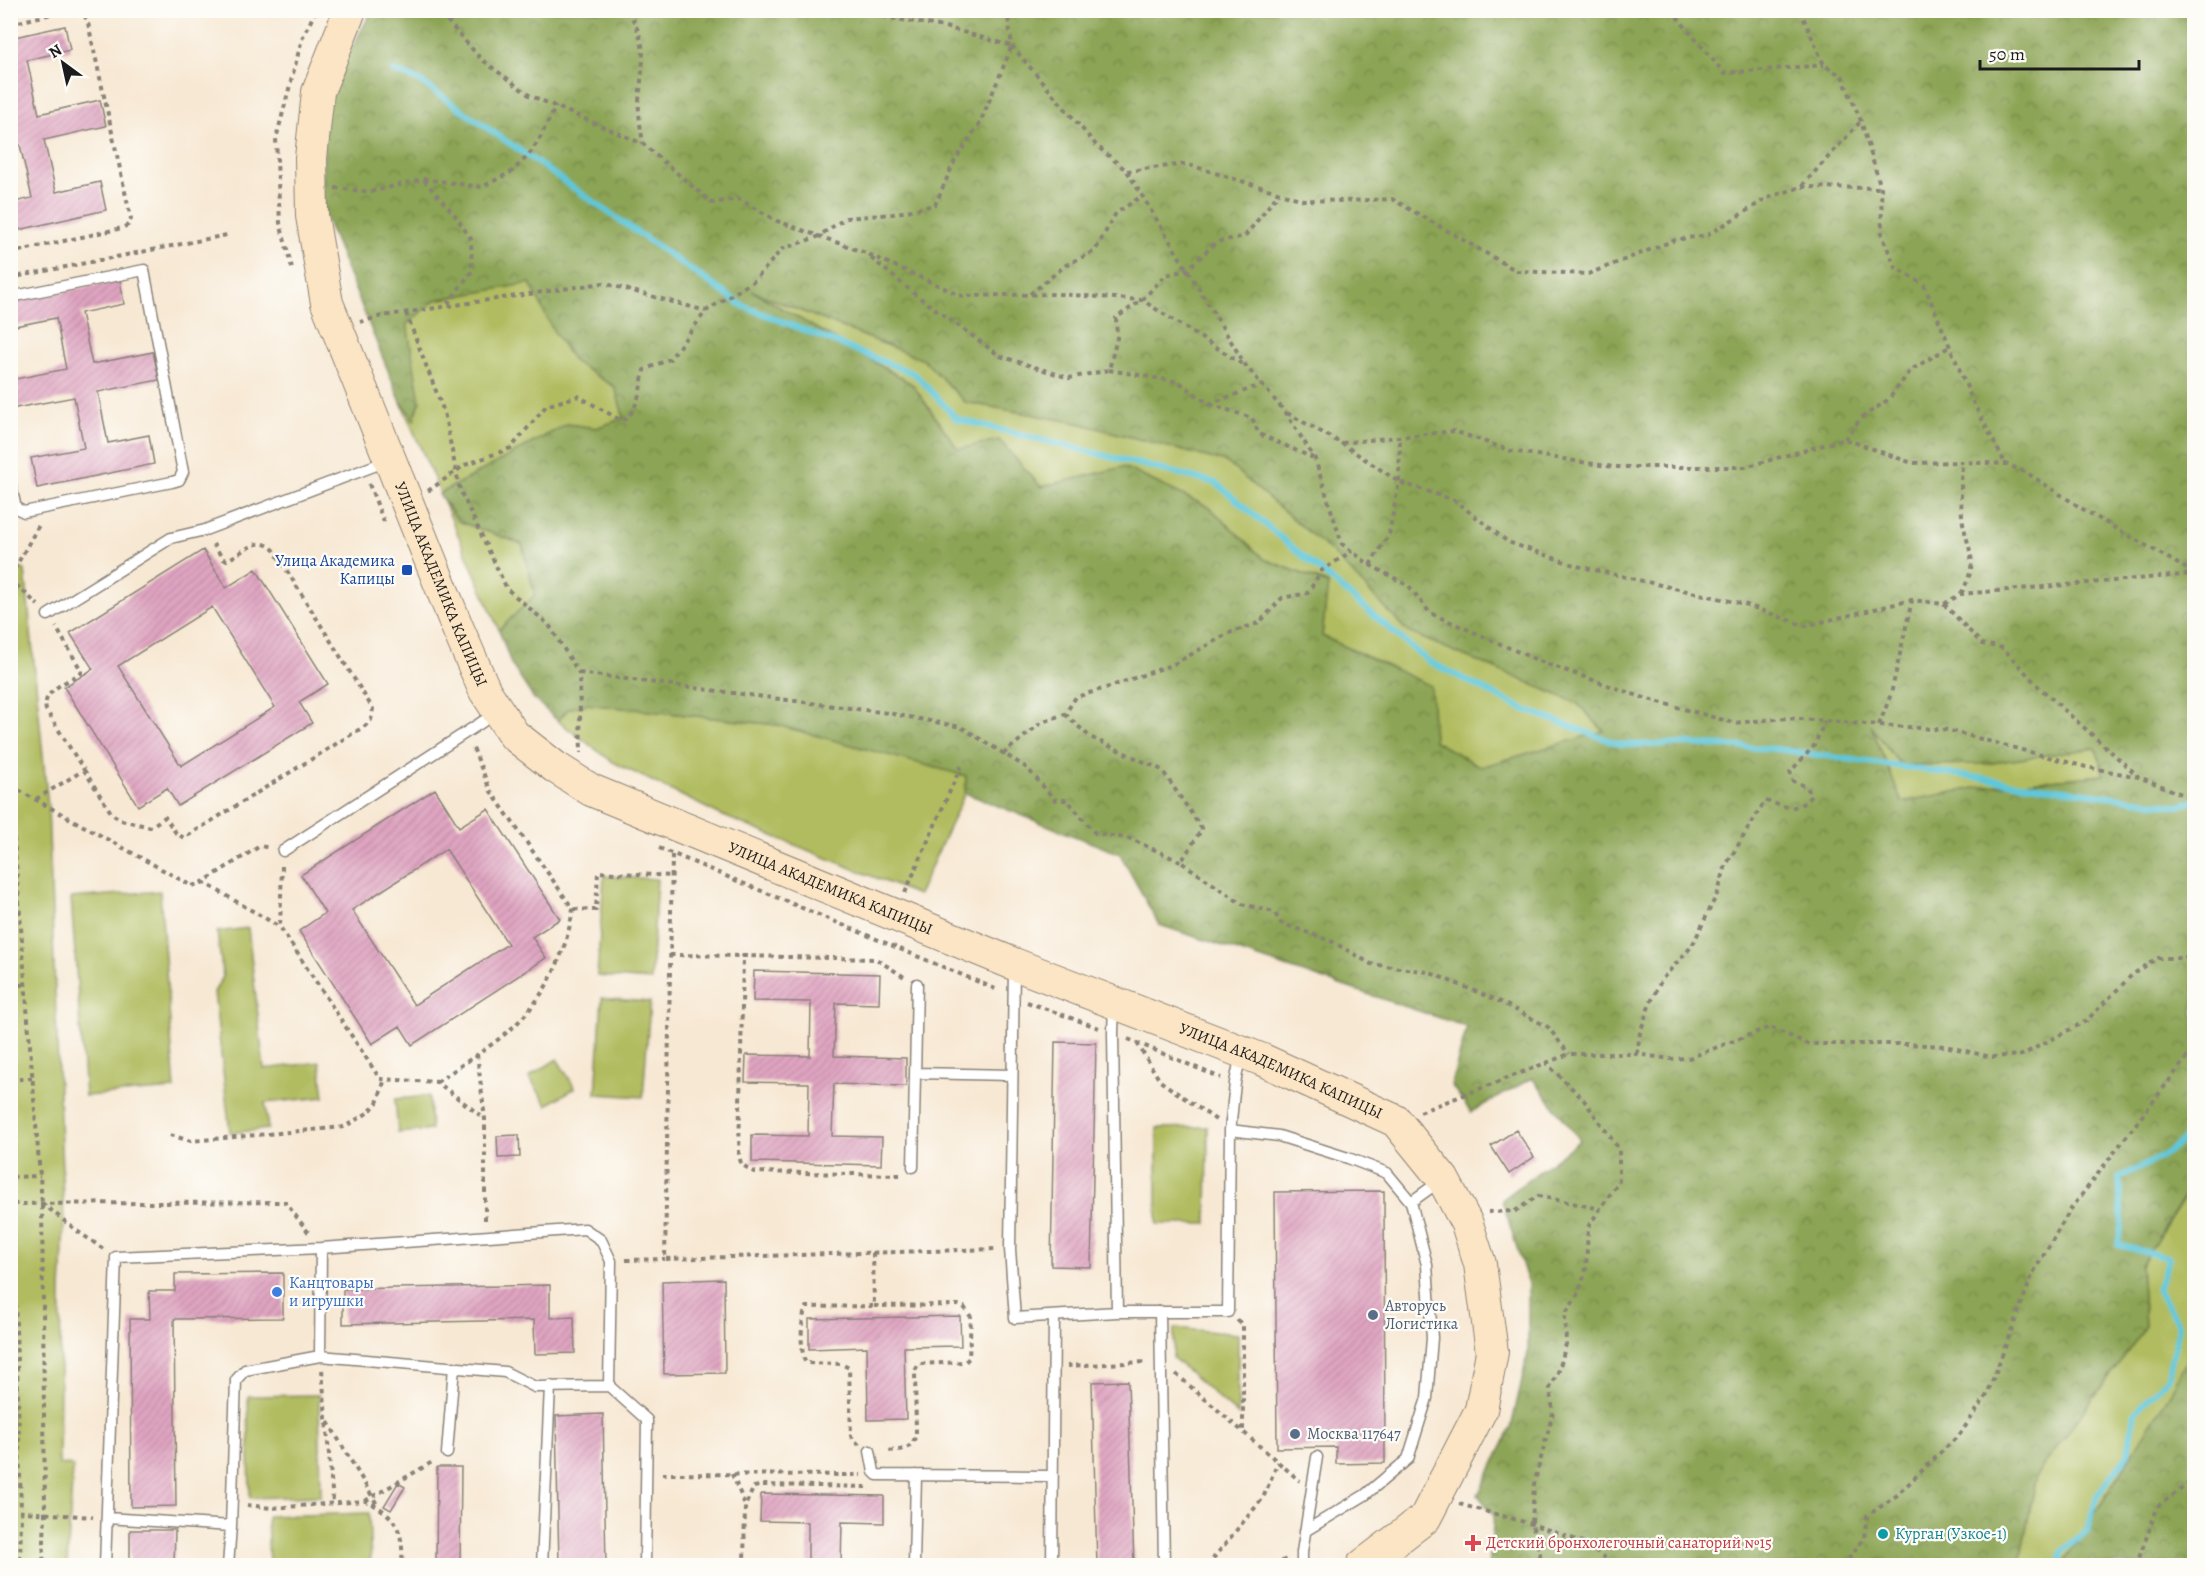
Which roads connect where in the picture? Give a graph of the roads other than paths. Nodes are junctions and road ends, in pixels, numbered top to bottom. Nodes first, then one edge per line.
1 (350, 10) edge
2 (10, 297) edge
3 (377, 465) junction
4 (10, 482) edge
5 (48, 615) road end
6 (499, 711) junction
7 (283, 851) road end
8 (1014, 964) junction
9 (917, 984) road end
10 (1114, 1002) junction
11 (1242, 1052) junction
12 (915, 1073) junction
13 (1012, 1075) junction
14 (1230, 1130) junction
15 (913, 1167) road end
16 (1443, 1179) junction
17 (1410, 1202) junction
18 (321, 1248) junction
19 (1160, 1311) junction
20 (1118, 1312) junction
21 (1054, 1316) junction
22 (320, 1356) junction
23 (454, 1367) junction
24 (550, 1386) junction
25 (609, 1386) junction
26 (870, 1450) road end
27 (447, 1453) road end
28 (1317, 1457) dead end
29 (916, 1475) junction
30 (1052, 1476) junction
31 (107, 1518) junction
32 (231, 1526) junction
33 (1305, 1531) junction
34 (105, 1566) edge
35 (228, 1566) edge
36 (542, 1566) edge
37 (645, 1566) edge
38 (914, 1566) edge
39 (1052, 1566) edge
40 (1164, 1566) edge
41 (1302, 1566) edge
42 (1362, 1566) edge

1 - 3 street, УЛИЦА АКАДЕМИКА КАПИЦЫ
2 - 4 lane
3 - 5 lane
3 - 6 street, УЛИЦА АКАДЕМИКА КАПИЦЫ
6 - 7 lane
6 - 8 street, УЛИЦА АКАДЕМИКА КАПИЦЫ
8 - 10 street, УЛИЦА АКАДЕМИКА КАПИЦЫ
8 - 13 lane
9 - 12 lane
10 - 11 street, УЛИЦА АКАДЕМИКА КАПИЦЫ
10 - 20 lane
11 - 14 lane
11 - 16 street, УЛИЦА АКАДЕМИКА КАПИЦЫ
12 - 13 lane
12 - 15 lane
13 - 21 lane
14 - 17 lane
14 - 19 lane
16 - 17 lane
16 - 42 street, УЛИЦА АКАДЕМИКА КАПИЦЫ
17 - 33 lane
18 - 22 lane
18 - 25 lane
18 - 31 lane
19 - 20 lane
19 - 40 lane
20 - 21 lane
21 - 30 lane
22 - 23 lane
22 - 32 lane
23 - 24 lane
23 - 27 lane
24 - 25 lane
24 - 36 lane
25 - 37 lane
26 - 29 lane
28 - 33 lane
29 - 30 lane
29 - 38 lane
30 - 39 lane
31 - 32 lane
31 - 34 lane
32 - 35 lane
33 - 41 lane

